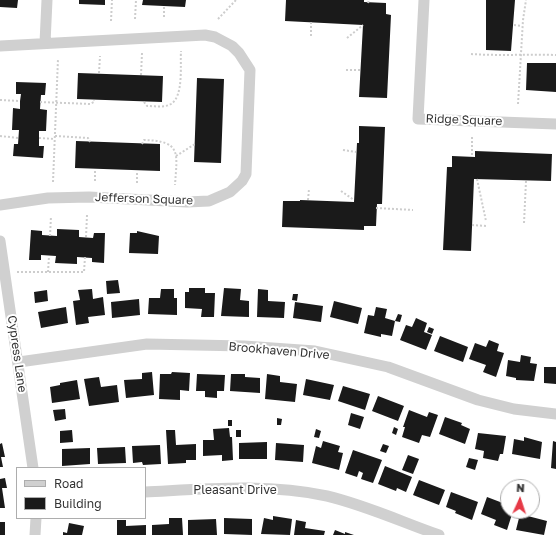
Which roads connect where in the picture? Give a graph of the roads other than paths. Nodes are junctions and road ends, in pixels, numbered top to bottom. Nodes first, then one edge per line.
1 (47, 0) edge
2 (424, 0) edge
3 (45, 43) junction
4 (0, 46) edge
5 (556, 124) edge
6 (0, 205) edge
7 (0, 241) edge
8 (19, 362) junction
9 (556, 414) edge
10 (33, 467) edge
11 (146, 492) edge
12 (36, 519) edge
13 (35, 535) edge
14 (439, 535) edge

1 - 3 street
2 - 5 street, Ridge Square
3 - 4 street, Jefferson Square
3 - 6 street, Jefferson Square
7 - 8 street, Cypress Lane
8 - 9 street, Brookhaven Drive
8 - 10 street, Cypress Lane
11 - 14 street, Pleasant Drive
12 - 13 street

